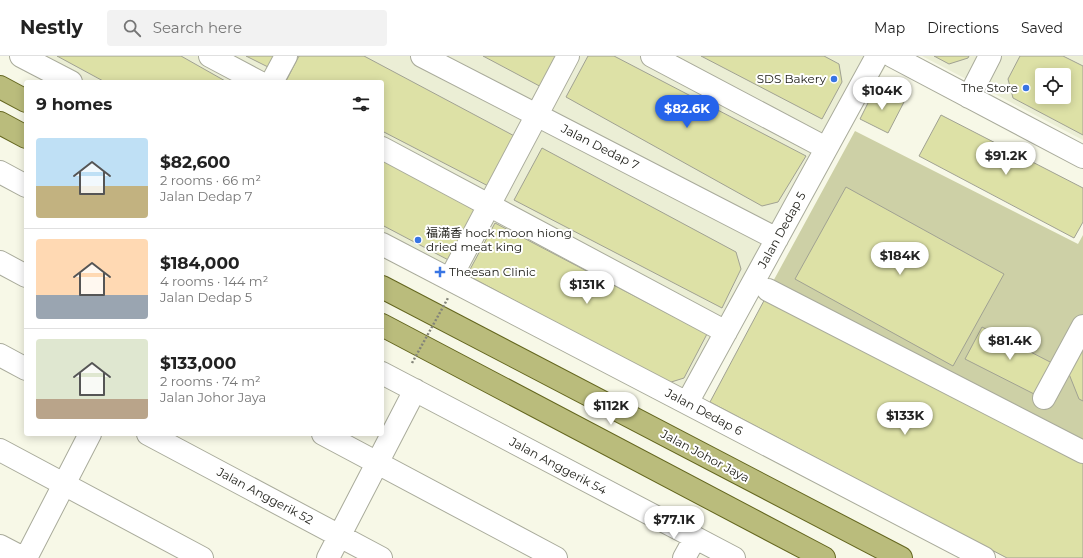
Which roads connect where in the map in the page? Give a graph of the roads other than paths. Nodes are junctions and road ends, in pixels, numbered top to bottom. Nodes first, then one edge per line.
1 (210, 56) edge
2 (286, 56) edge
3 (422, 56) edge
4 (568, 56) edge
5 (652, 56) edge
6 (877, 56) edge
7 (892, 56) edge
8 (990, 56) edge
9 (24, 57) edge
10 (67, 80) edge
11 (255, 80) edge
12 (273, 80) edge
13 (0, 87) edge
14 (969, 97) junction
15 (24, 100) edge
16 (537, 115) junction
17 (0, 123) edge
18 (24, 136) edge
19 (826, 148) junction
20 (384, 149) edge
21 (1083, 157) edge
22 (0, 172) edge
23 (24, 185) edge
24 (489, 205) junction
25 (777, 239) junction
26 (384, 245) edge
27 (0, 262) edge
28 (24, 275) edge
29 (384, 288) edge
30 (449, 289) junction
31 (768, 290) dead end
32 (384, 326) edge
33 (1083, 326) edge
34 (726, 332) junction
35 (0, 355) edge
36 (24, 368) edge
37 (384, 374) edge
38 (415, 390) junction
39 (1044, 398) dead end
40 (687, 403) junction
41 (89, 436) edge
42 (152, 436) edge
43 (327, 436) edge
44 (0, 450) edge
45 (1083, 452) edge
46 (377, 463) junction
47 (64, 484) junction
48 (340, 536) junction
49 (695, 538) junction
50 (0, 546) edge
51 (25, 558) edge
52 (202, 558) edge
53 (328, 558) edge
54 (381, 558) edge
55 (556, 558) edge
56 (684, 558) edge
57 (734, 558) edge
58 (824, 558) edge
59 (901, 558) edge
60 (984, 558) edge

1 - 11 street
2 - 12 street
3 - 16 street, Jalan Dedap 7
4 - 16 street
5 - 19 street
6 - 19 street, Jalan Dedap 5
7 - 14 street
8 - 14 street
9 - 10 street
13 - 15 main road
14 - 21 street
16 - 24 street
16 - 25 street, Jalan Dedap 7
17 - 18 main road
19 - 25 street, Jalan Dedap 5
20 - 24 street
22 - 23 street
24 - 30 street
24 - 34 street
25 - 34 street, Jalan Dedap 5
26 - 30 street, Jalan Dedap 6
27 - 28 street
29 - 59 main road, Jalan Johor Jaya
30 - 40 street, Jalan Dedap 6
31 - 45 street
32 - 58 main road
33 - 39 street
34 - 40 street, Jalan Dedap 5
35 - 36 street
37 - 38 street, Jalan Anggerik 54
38 - 46 street
38 - 49 street, Jalan Anggerik 54
40 - 60 street, Jalan Dedap 6
41 - 47 street
42 - 48 street, Jalan Anggerik 52
43 - 46 street
44 - 47 street
46 - 48 street
46 - 55 street
47 - 51 street
47 - 52 street
48 - 53 street
48 - 54 street, Jalan Anggerik 52
49 - 56 street
49 - 57 street, Jalan Anggerik 54
50 - 51 street

